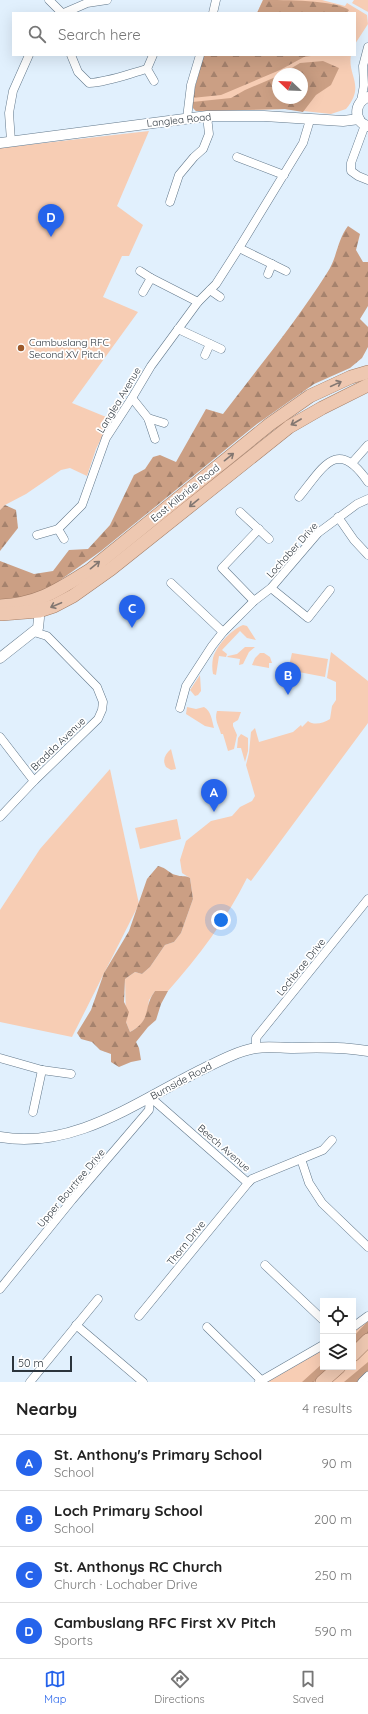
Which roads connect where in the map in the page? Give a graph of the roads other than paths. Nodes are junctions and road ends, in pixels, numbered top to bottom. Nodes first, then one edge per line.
1 (49, 0) edge
2 (107, 0) edge
3 (216, 0) edge
4 (87, 1) edge
5 (62, 12) edge
6 (65, 12) edge
7 (213, 12) edge
8 (368, 46) edge
9 (29, 56) edge
10 (71, 56) edge
11 (153, 56) edge
12 (200, 56) edge
13 (147, 69) junction
14 (154, 81) dead end
15 (366, 87) edge
16 (364, 99) edge
17 (207, 116) junction
18 (186, 118) junction
19 (310, 120) junction
20 (364, 124) edge
21 (11, 142) junction
22 (0, 143) edge
23 (237, 157) dead end
24 (284, 176) junction
25 (368, 180) edge
26 (170, 202) dead end
27 (239, 248) junction
28 (272, 264) junction
29 (140, 271) dead end
30 (286, 271) dead end
31 (268, 274) dead end
32 (151, 278) junction
33 (210, 290) junction
34 (143, 292) dead end
35 (220, 296) dead end
36 (198, 302) junction
37 (178, 329) junction
38 (210, 344) junction
39 (221, 349) dead end
40 (205, 355) dead end
41 (368, 372) edge
42 (368, 385) edge
43 (132, 398) junction
44 (148, 418) junction
45 (164, 423) dead end
46 (155, 439) dead end
47 (368, 445) edge
48 (352, 463) junction
49 (368, 482) edge
50 (299, 497) dead end
51 (368, 499) edge
52 (240, 512) dead end
53 (338, 517) junction
54 (58, 529) junction
55 (259, 529) junction
56 (37, 535) dead end
57 (64, 539) dead end
58 (269, 539) dead end
59 (368, 554) edge
60 (171, 583) dead end
61 (271, 588) junction
62 (330, 590) dead end
63 (254, 601) junction
64 (0, 606) edge
65 (37, 606) junction
66 (0, 614) edge
67 (34, 632) junction
68 (223, 632) junction
69 (0, 658) edge
70 (180, 708) dead end
71 (0, 737) edge
72 (34, 781) junction
73 (0, 817) edge
74 (368, 899) edge
75 (256, 1048) junction
76 (366, 1049) edge
77 (0, 1058) edge
78 (42, 1070) junction
79 (71, 1074) dead end
80 (150, 1097) junction
81 (33, 1112) dead end
82 (0, 1137) edge
83 (332, 1140) dead end
84 (301, 1159) junction
85 (248, 1183) junction
86 (368, 1247) edge
87 (265, 1265) dead end
88 (1, 1285) edge
89 (98, 1299) dead end
90 (139, 1316) dead end
91 (368, 1316) edge
92 (320, 1317) edge
93 (76, 1325) junction
94 (356, 1325) edge
95 (208, 1327) dead end
96 (368, 1340) edge
97 (320, 1347) edge
98 (356, 1352) edge
99 (336, 1370) edge
100 (368, 1376) edge
101 (140, 1381) edge
102 (260, 1381) edge
103 (30, 1382) edge
104 (322, 1382) edge
105 (362, 1382) edge

1 - 5 street
2 - 4 street
3 - 7 street
4 - 6 street
8 - 15 street
9 - 21 street
10 - 13 street
11 - 13 street
12 - 18 street
13 - 14 street
15 - 16 street
16 - 20 street
17 - 18 street, Langlea Road
17 - 19 street, Langlea Road
17 - 26 street
18 - 21 street, Langlea Road
19 - 20 street, Langlea Road
19 - 24 street, Langlea Avenue
20 - 25 street
21 - 22 street, Langlea Road
23 - 24 street
24 - 27 street, Langlea Avenue
27 - 28 street
27 - 33 street, Langlea Avenue
28 - 30 street
28 - 31 street
29 - 32 street
32 - 34 street
32 - 36 street
33 - 35 street
33 - 36 street, Langlea Avenue
36 - 37 street, Langlea Avenue
37 - 38 street
37 - 43 street, Langlea Avenue
38 - 39 street
38 - 40 street
65 -> 41 main road, East Kilbride Road
42 -> 65 main road, East Kilbride Road
43 - 44 street
43 - 54 street, Langlea Avenue
44 - 45 street
44 - 46 street
47 - 48 street
48 - 49 street
48 - 50 street
51 - 53 street, Lochaber Drive
52 - 55 street
53 - 59 street
53 - 61 street, Lochaber Drive
54 - 56 street, Langlea Avenue
54 - 57 street
55 - 58 street
55 - 63 street
60 - 68 street
61 - 62 street, Lochaber Drive
61 - 63 street, Lochaber Drive
63 - 68 street, Lochaber Drive
64 - 65 main road, East Kilbride Road
65 - 66 main road, East Kilbride Road
65 - 67 street
67 - 69 street
67 - 72 street, Bradda Avenue
68 - 70 street, Lochaber Drive
71 - 72 street
72 - 73 street, Bradda Avenue
74 - 75 street, Lochbrae Drive
75 - 76 street, Burnside Road
75 - 80 street, Burnside Road
77 - 78 street
78 - 79 street
78 - 81 street
80 - 82 street, Burnside Road
80 - 85 street, Beech Avenue
80 - 88 street, Upper Bourtree Drive
83 - 84 street, Beech Avenue
84 - 85 street, Beech Avenue
84 - 86 street
85 - 90 street, Thorn Drive
87 - 92 street
89 - 93 street
91 - 94 street
93 - 101 street
93 - 103 street
95 - 102 street
96 - 98 main road
97 - 102 street
99 - 104 main road
100 - 105 street

